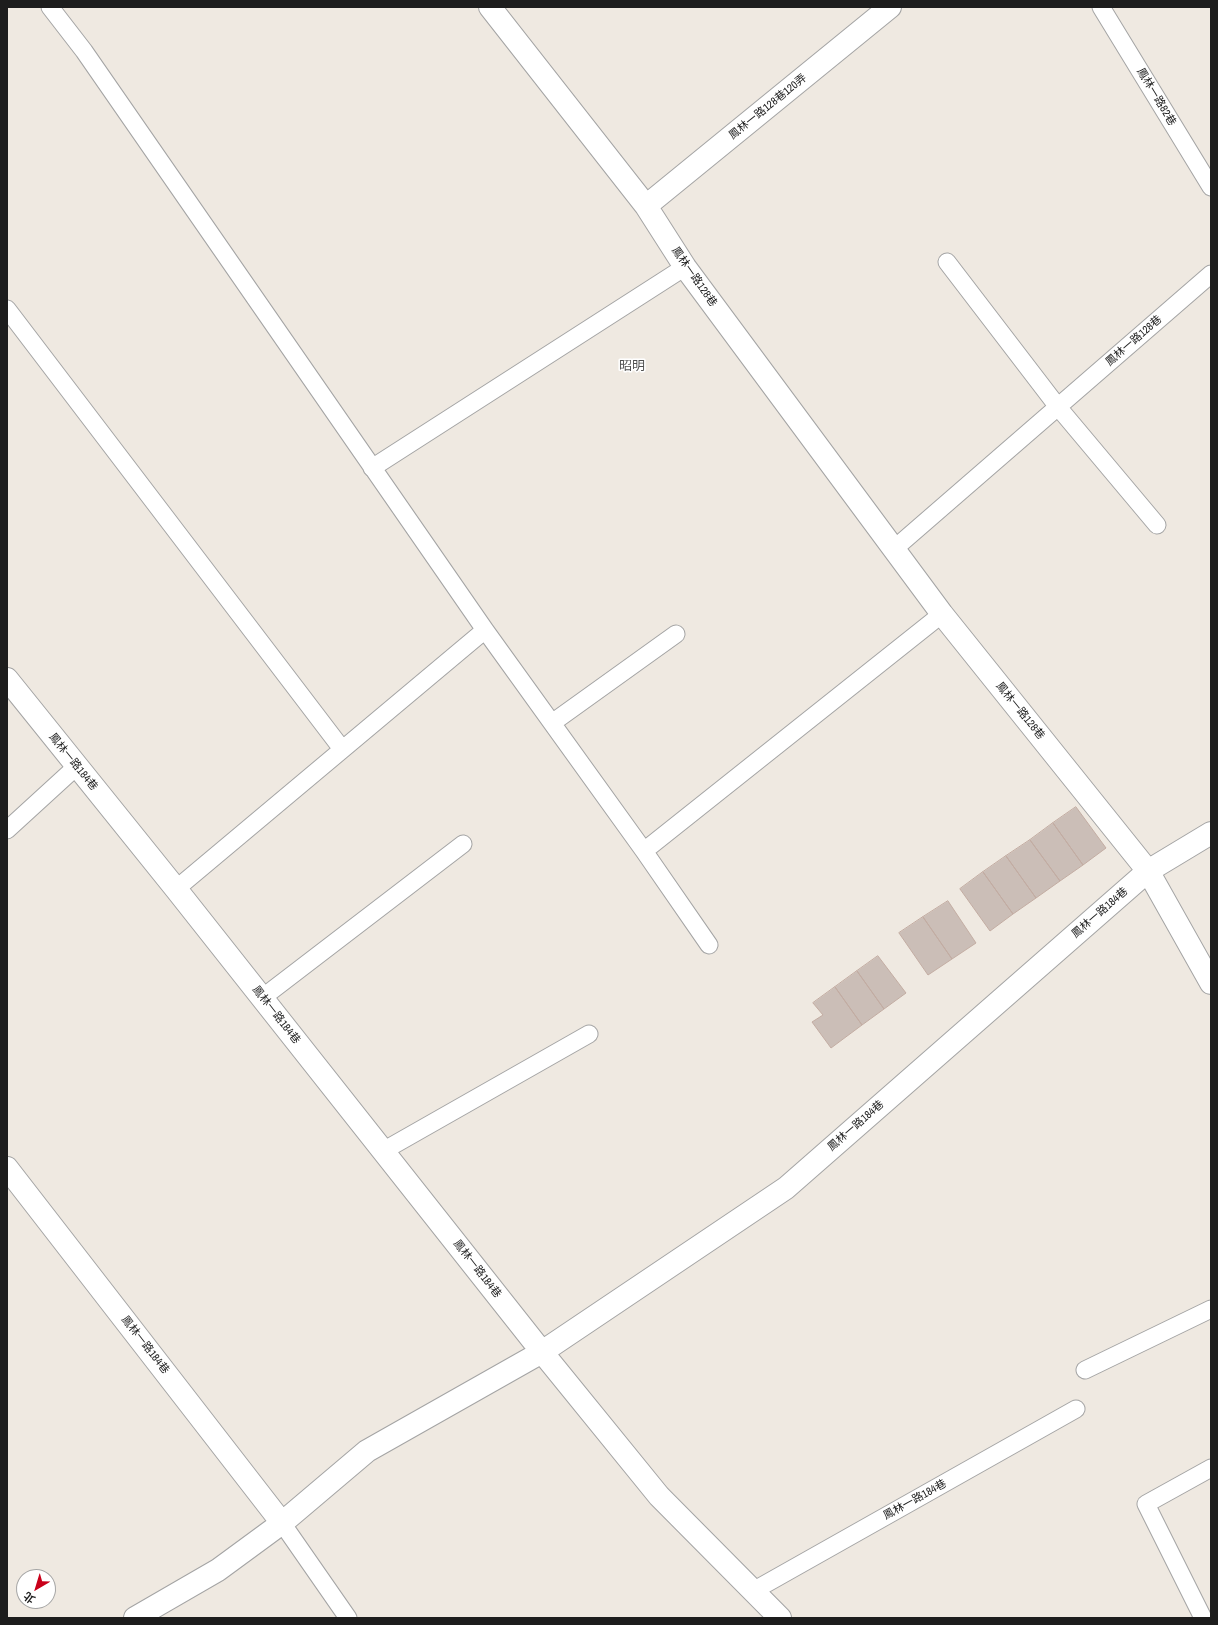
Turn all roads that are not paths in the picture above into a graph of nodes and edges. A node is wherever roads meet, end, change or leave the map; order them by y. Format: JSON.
{"nodes":[{"id":1,"x":50,"y":7,"type":"edge"},
{"id":2,"x":490,"y":7,"type":"edge"},
{"id":3,"x":1101,"y":7,"type":"edge"},
{"id":4,"x":881,"y":10,"type":"edge"},
{"id":5,"x":1211,"y":187,"type":"edge"},
{"id":6,"x":646,"y":206,"type":"junction"},
{"id":7,"x":947,"y":262,"type":"dead end"},
{"id":8,"x":686,"y":267,"type":"junction"},
{"id":9,"x":1211,"y":274,"type":"edge"},
{"id":10,"x":7,"y":309,"type":"edge"},
{"id":11,"x":1058,"y":407,"type":"junction"},
{"id":12,"x":372,"y":468,"type":"junction"},
{"id":13,"x":1157,"y":525,"type":"dead end"},
{"id":14,"x":894,"y":549,"type":"junction"},
{"id":15,"x":942,"y":614,"type":"junction"},
{"id":16,"x":485,"y":630,"type":"junction"},
{"id":17,"x":676,"y":634,"type":"dead end"},
{"id":18,"x":7,"y":679,"type":"edge"},
{"id":19,"x":552,"y":723,"type":"junction"},
{"id":20,"x":342,"y":749,"type":"junction"},
{"id":21,"x":77,"y":766,"type":"junction"},
{"id":22,"x":7,"y":830,"type":"edge"},
{"id":23,"x":1211,"y":833,"type":"edge"},
{"id":24,"x":464,"y":844,"type":"dead end"},
{"id":25,"x":644,"y":851,"type":"junction"},
{"id":26,"x":1148,"y":871,"type":"junction"},
{"id":27,"x":176,"y":889,"type":"junction"},
{"id":28,"x":709,"y":945,"type":"dead end"},
{"id":29,"x":1211,"y":983,"type":"edge"},
{"id":30,"x":262,"y":998,"type":"junction"},
{"id":31,"x":589,"y":1034,"type":"dead end"},
{"id":32,"x":383,"y":1150,"type":"junction"},
{"id":33,"x":7,"y":1168,"type":"edge"},
{"id":34,"x":1211,"y":1309,"type":"edge"},
{"id":35,"x":542,"y":1352,"type":"junction"},
{"id":36,"x":1085,"y":1370,"type":"dead end"},
{"id":37,"x":1076,"y":1409,"type":"dead end"},
{"id":38,"x":1211,"y":1468,"type":"edge"},
{"id":39,"x":282,"y":1523,"type":"junction"},
{"id":40,"x":753,"y":1591,"type":"junction"},
{"id":41,"x":134,"y":1618,"type":"edge"},
{"id":42,"x":348,"y":1618,"type":"edge"},
{"id":43,"x":780,"y":1618,"type":"edge"},
{"id":44,"x":1203,"y":1618,"type":"edge"}],
"edges":[{"from":1,"to":12,"type":"lane"},
{"from":2,"to":6,"type":"street","name":"鳳林一路128巷"},
{"from":3,"to":5,"type":"lane","name":"鳳林一路82巷"},
{"from":4,"to":6,"type":"street","name":"鳳林一路128巷120弄"},
{"from":6,"to":8,"type":"street","name":"鳳林一路128巷"},
{"from":7,"to":11,"type":"lane"},
{"from":8,"to":12,"type":"lane"},
{"from":8,"to":14,"type":"street","name":"鳳林一路128巷"},
{"from":9,"to":11,"type":"lane","name":"鳳林一路128巷"},
{"from":10,"to":20,"type":"lane"},
{"from":11,"to":13,"type":"lane"},
{"from":11,"to":14,"type":"lane","name":"鳳林一路128巷"},
{"from":12,"to":16,"type":"lane"},
{"from":14,"to":15,"type":"street","name":"鳳林一路128巷"},
{"from":15,"to":25,"type":"lane"},
{"from":15,"to":26,"type":"street","name":"鳳林一路128巷"},
{"from":16,"to":19,"type":"lane"},
{"from":16,"to":20,"type":"lane"},
{"from":17,"to":19,"type":"lane"},
{"from":18,"to":21,"type":"street","name":"鳳林一路184巷"},
{"from":19,"to":25,"type":"lane"},
{"from":20,"to":27,"type":"lane"},
{"from":21,"to":22,"type":"lane"},
{"from":21,"to":27,"type":"street","name":"鳳林一路184巷"},
{"from":23,"to":26,"type":"street"},
{"from":24,"to":30,"type":"lane"},
{"from":25,"to":28,"type":"lane"},
{"from":26,"to":29,"type":"street","name":"鳳林一路128巷"},
{"from":26,"to":35,"type":"street","name":"鳳林一路184巷"},
{"from":27,"to":30,"type":"street","name":"鳳林一路184巷"},
{"from":30,"to":32,"type":"street","name":"鳳林一路184巷"},
{"from":31,"to":32,"type":"lane"},
{"from":32,"to":35,"type":"street","name":"鳳林一路184巷"},
{"from":33,"to":39,"type":"street","name":"鳳林一路184巷"},
{"from":34,"to":36,"type":"lane"},
{"from":35,"to":39,"type":"street","name":"鳳林一路184巷"},
{"from":35,"to":40,"type":"street","name":"鳳林一路184巷"},
{"from":37,"to":40,"type":"lane","name":"鳳林一路184巷"},
{"from":38,"to":44,"type":"lane"},
{"from":39,"to":41,"type":"street","name":"鳳林一路184巷"},
{"from":39,"to":42,"type":"lane","name":"鳳林一路184巷"},
{"from":40,"to":43,"type":"street","name":"鳳林一路184巷"}]}
